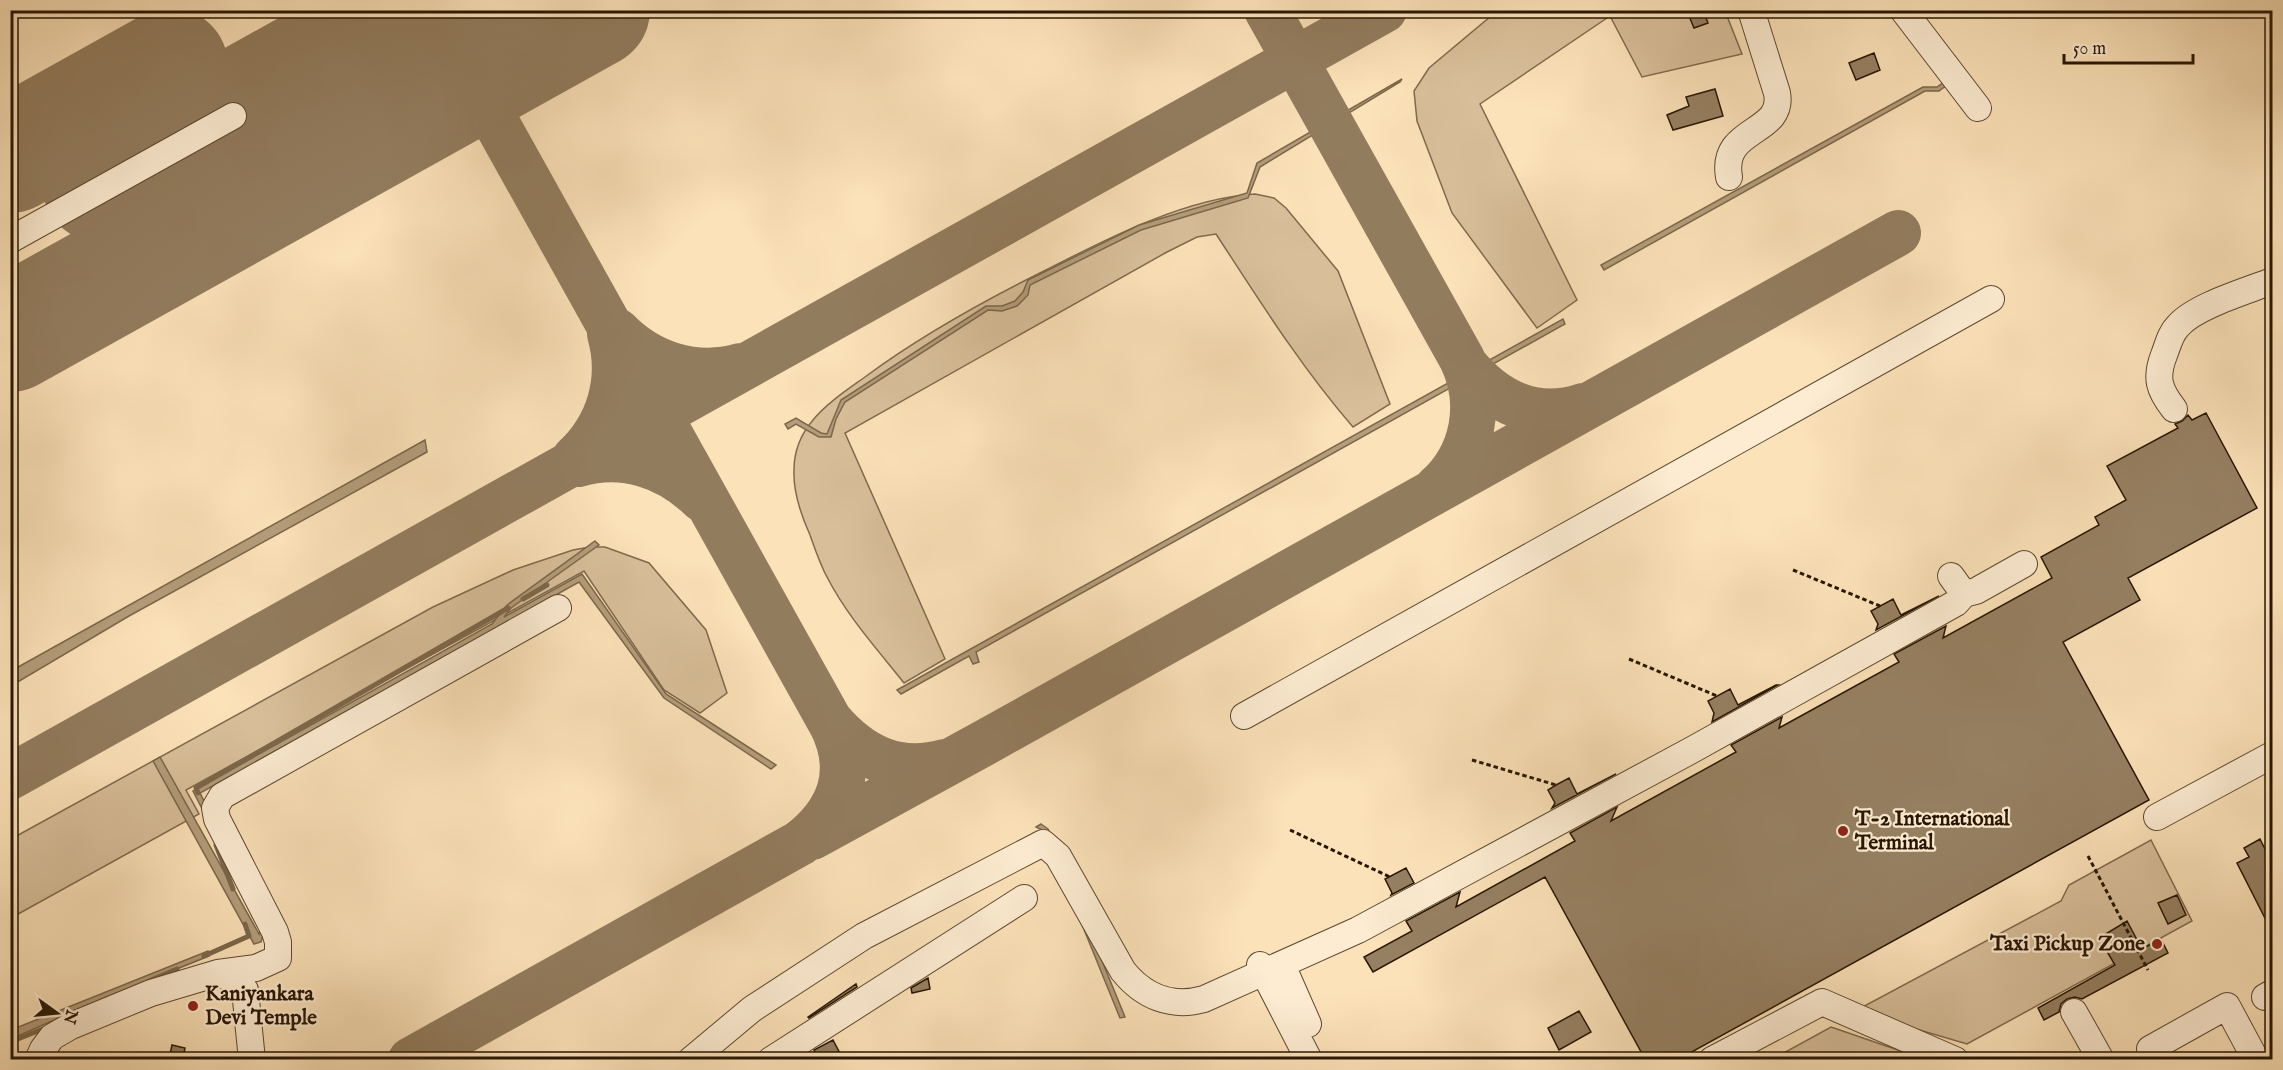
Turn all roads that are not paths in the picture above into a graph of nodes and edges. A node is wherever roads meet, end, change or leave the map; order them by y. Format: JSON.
{"nodes":[{"id":1,"x":1751,"y":10,"type":"edge"},
{"id":2,"x":1903,"y":10,"type":"edge"},
{"id":3,"x":1978,"y":108,"type":"dead end"},
{"id":4,"x":233,"y":116,"type":"dead end"},
{"id":5,"x":1729,"y":177,"type":"dead end"},
{"id":6,"x":10,"y":240,"type":"edge"},
{"id":7,"x":2253,"y":289,"type":"edge"},
{"id":8,"x":1991,"y":299,"type":"dead end"},
{"id":9,"x":2174,"y":409,"type":"dead end"},
{"id":10,"x":2024,"y":564,"type":"dead end"},
{"id":11,"x":558,"y":608,"type":"dead end"},
{"id":12,"x":1244,"y":716,"type":"dead end"},
{"id":13,"x":2272,"y":755,"type":"edge"},
{"id":14,"x":2157,"y":818,"type":"dead end"},
{"id":15,"x":1024,"y":898,"type":"dead end"},
{"id":16,"x":1268,"y":967,"type":"junction"},
{"id":17,"x":218,"y":973,"type":"junction"},
{"id":18,"x":2074,"y":1012,"type":"dead end"},
{"id":19,"x":38,"y":1059,"type":"edge"},
{"id":20,"x":252,"y":1059,"type":"edge"},
{"id":21,"x":691,"y":1059,"type":"edge"},
{"id":22,"x":771,"y":1059,"type":"edge"},
{"id":23,"x":1309,"y":1059,"type":"edge"},
{"id":24,"x":1324,"y":1059,"type":"edge"},
{"id":25,"x":1712,"y":1059,"type":"edge"},
{"id":26,"x":1955,"y":1059,"type":"edge"},
{"id":27,"x":2100,"y":1059,"type":"edge"},
{"id":28,"x":2156,"y":1059,"type":"edge"},
{"id":29,"x":2256,"y":1059,"type":"edge"}],
"edges":[{"from":1,"to":5,"type":"street"},
{"from":2,"to":3,"type":"street"},
{"from":4,"to":6,"type":"street"},
{"from":7,"to":9,"type":"street"},
{"from":8,"to":12,"type":"street"},
{"from":10,"to":16,"type":"street"},
{"from":11,"to":17,"type":"street"},
{"from":13,"to":14,"type":"street"},
{"from":15,"to":22,"type":"street"},
{"from":16,"to":21,"type":"street"},
{"from":16,"to":23,"type":"street"},
{"from":16,"to":24,"type":"street"},
{"from":17,"to":19,"type":"street"},
{"from":17,"to":20,"type":"street"},
{"from":18,"to":27,"type":"street"},
{"from":25,"to":26,"type":"street"},
{"from":28,"to":29,"type":"street"}]}
